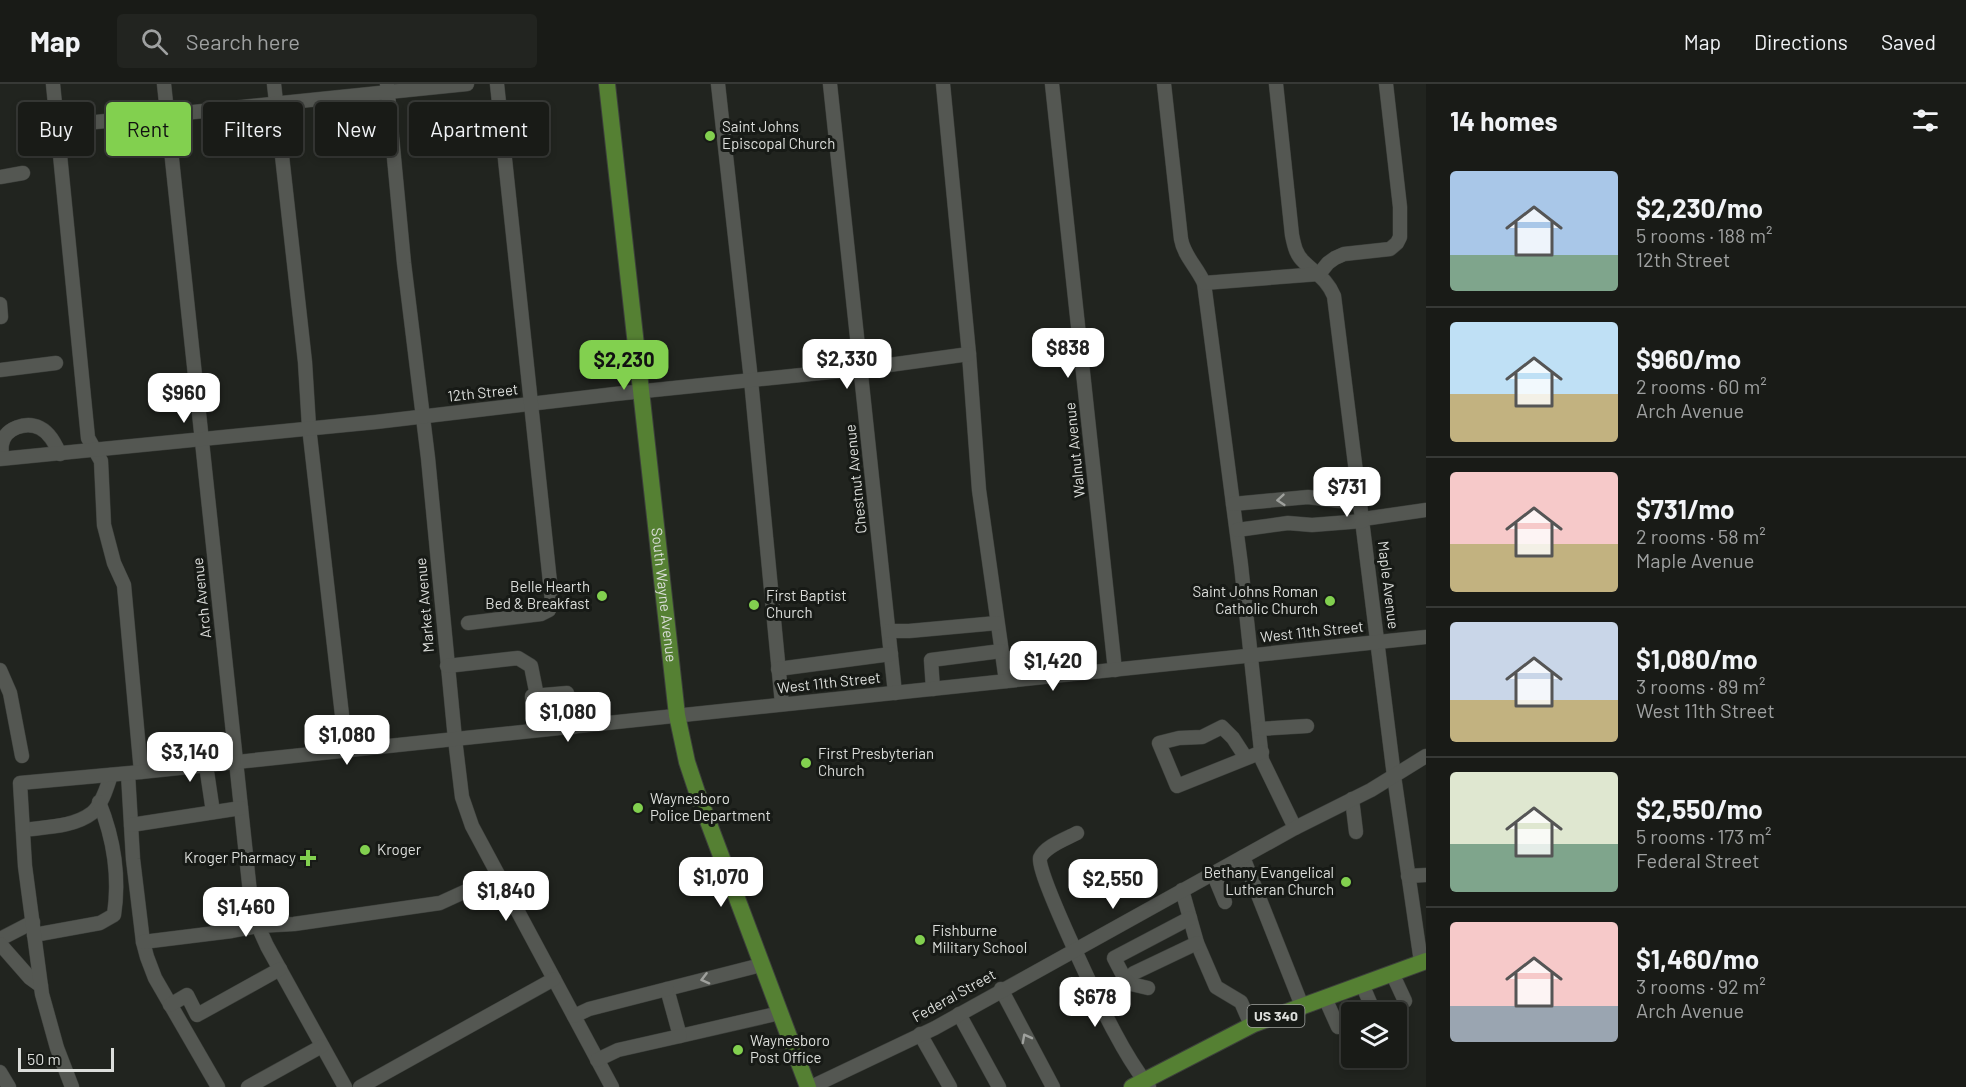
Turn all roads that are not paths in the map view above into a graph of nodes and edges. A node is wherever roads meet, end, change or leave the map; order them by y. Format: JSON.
{"nodes":[{"id":1,"x":53,"y":84,"type":"edge"},
{"id":2,"x":164,"y":84,"type":"edge"},
{"id":3,"x":274,"y":84,"type":"edge"},
{"id":4,"x":467,"y":84,"type":"edge"},
{"id":5,"x":497,"y":84,"type":"edge"},
{"id":6,"x":607,"y":84,"type":"edge"},
{"id":7,"x":718,"y":84,"type":"edge"},
{"id":8,"x":830,"y":84,"type":"edge"},
{"id":9,"x":943,"y":84,"type":"edge"},
{"id":10,"x":1052,"y":84,"type":"edge"},
{"id":11,"x":1164,"y":84,"type":"edge"},
{"id":12,"x":1276,"y":84,"type":"edge"},
{"id":13,"x":1386,"y":84,"type":"edge"},
{"id":14,"x":388,"y":88,"type":"edge"},
{"id":15,"x":55,"y":102,"type":"edge"},
{"id":16,"x":166,"y":102,"type":"edge"},
{"id":17,"x":276,"y":102,"type":"edge"},
{"id":18,"x":283,"y":102,"type":"edge"},
{"id":19,"x":60,"y":156,"type":"edge"},
{"id":20,"x":172,"y":156,"type":"edge"},
{"id":21,"x":282,"y":156,"type":"edge"},
{"id":22,"x":23,"y":173,"type":"dead end"},
{"id":23,"x":0,"y":177,"type":"edge"},
{"id":24,"x":1319,"y":274,"type":"junction"},
{"id":25,"x":1204,"y":283,"type":"junction"},
{"id":26,"x":969,"y":354,"type":"junction"},
{"id":27,"x":57,"y":363,"type":"dead end"},
{"id":28,"x":861,"y":369,"type":"junction"},
{"id":29,"x":0,"y":370,"type":"edge"},
{"id":30,"x":751,"y":380,"type":"junction"},
{"id":31,"x":641,"y":391,"type":"junction"},
{"id":32,"x":531,"y":404,"type":"junction"},
{"id":33,"x":422,"y":416,"type":"junction"},
{"id":34,"x":309,"y":427,"type":"junction"},
{"id":35,"x":202,"y":438,"type":"junction"},
{"id":36,"x":96,"y":450,"type":"junction"},
{"id":37,"x":60,"y":454,"type":"junction"},
{"id":38,"x":1,"y":458,"type":"edge"},
{"id":39,"x":1360,"y":499,"type":"junction"},
{"id":40,"x":1233,"y":504,"type":"junction"},
{"id":41,"x":1426,"y":510,"type":"edge"},
{"id":42,"x":1363,"y":520,"type":"junction"},
{"id":43,"x":1237,"y":530,"type":"junction"},
{"id":44,"x":468,"y":623,"type":"dead end"},
{"id":45,"x":998,"y":623,"type":"junction"},
{"id":46,"x":888,"y":631,"type":"junction"},
{"id":47,"x":1426,"y":637,"type":"edge"},
{"id":48,"x":1378,"y":642,"type":"junction"},
{"id":49,"x":1001,"y":651,"type":"junction"},
{"id":50,"x":891,"y":654,"type":"junction"},
{"id":51,"x":1252,"y":655,"type":"junction"},
{"id":52,"x":447,"y":666,"type":"junction"},
{"id":53,"x":778,"y":669,"type":"junction"},
{"id":54,"x":0,"y":670,"type":"edge"},
{"id":55,"x":1115,"y":670,"type":"junction"},
{"id":56,"x":1006,"y":681,"type":"junction"},
{"id":57,"x":933,"y":689,"type":"junction"},
{"id":58,"x":895,"y":693,"type":"junction"},
{"id":59,"x":537,"y":696,"type":"junction"},
{"id":60,"x":782,"y":704,"type":"junction"},
{"id":61,"x":677,"y":715,"type":"junction"},
{"id":62,"x":574,"y":726,"type":"junction"},
{"id":63,"x":1307,"y":726,"type":"dead end"},
{"id":64,"x":1259,"y":729,"type":"junction"},
{"id":65,"x":534,"y":730,"type":"junction"},
{"id":66,"x":455,"y":738,"type":"junction"},
{"id":67,"x":346,"y":750,"type":"junction"},
{"id":68,"x":1262,"y":752,"type":"junction"},
{"id":69,"x":22,"y":756,"type":"dead end"},
{"id":70,"x":1426,"y":756,"type":"edge"},
{"id":71,"x":1246,"y":758,"type":"junction"},
{"id":72,"x":236,"y":762,"type":"junction"},
{"id":73,"x":206,"y":765,"type":"junction"},
{"id":74,"x":134,"y":773,"type":"junction"},
{"id":75,"x":111,"y":775,"type":"junction"},
{"id":76,"x":1394,"y":776,"type":"junction"},
{"id":77,"x":1352,"y":799,"type":"junction"},
{"id":78,"x":99,"y":802,"type":"junction"},
{"id":79,"x":241,"y":808,"type":"junction"},
{"id":80,"x":213,"y":812,"type":"junction"},
{"id":81,"x":131,"y":825,"type":"junction"},
{"id":82,"x":1295,"y":828,"type":"junction"},
{"id":83,"x":23,"y":830,"type":"junction"},
{"id":84,"x":1356,"y":832,"type":"dead end"},
{"id":85,"x":1077,"y":833,"type":"dead end"},
{"id":86,"x":1243,"y":857,"type":"junction"},
{"id":87,"x":1213,"y":873,"type":"junction"},
{"id":88,"x":1426,"y":874,"type":"edge"},
{"id":89,"x":499,"y":876,"type":"junction"},
{"id":90,"x":1408,"y":876,"type":"junction"},
{"id":91,"x":1182,"y":890,"type":"junction"},
{"id":92,"x":1225,"y":902,"type":"dead end"},
{"id":93,"x":1190,"y":918,"type":"junction"},
{"id":94,"x":258,"y":926,"type":"junction"},
{"id":95,"x":33,"y":929,"type":"junction"},
{"id":96,"x":0,"y":939,"type":"edge"},
{"id":97,"x":143,"y":942,"type":"junction"},
{"id":98,"x":0,"y":944,"type":"edge"},
{"id":99,"x":1197,"y":944,"type":"junction"},
{"id":100,"x":1075,"y":949,"type":"junction"},
{"id":101,"x":1423,"y":962,"type":"edge"},
{"id":102,"x":761,"y":965,"type":"junction"},
{"id":103,"x":280,"y":969,"type":"junction"},
{"id":104,"x":1392,"y":973,"type":"junction"},
{"id":105,"x":554,"y":979,"type":"junction"},
{"id":106,"x":1125,"y":981,"type":"junction"},
{"id":107,"x":1362,"y":984,"type":"junction"},
{"id":108,"x":41,"y":986,"type":"junction"},
{"id":109,"x":1148,"y":988,"type":"dead end"},
{"id":110,"x":667,"y":989,"type":"junction"},
{"id":111,"x":1001,"y":989,"type":"junction"},
{"id":112,"x":1097,"y":997,"type":"junction"},
{"id":113,"x":1325,"y":998,"type":"junction"},
{"id":114,"x":1370,"y":1002,"type":"edge"},
{"id":115,"x":1405,"y":1002,"type":"dead end"},
{"id":116,"x":170,"y":1005,"type":"junction"},
{"id":117,"x":1302,"y":1006,"type":"junction"},
{"id":118,"x":780,"y":1013,"type":"junction"},
{"id":119,"x":958,"y":1014,"type":"junction"},
{"id":120,"x":574,"y":1016,"type":"junction"},
{"id":121,"x":1251,"y":1026,"type":"junction"},
{"id":122,"x":1338,"y":1026,"type":"dead end"},
{"id":123,"x":920,"y":1034,"type":"junction"},
{"id":124,"x":680,"y":1036,"type":"junction"},
{"id":125,"x":322,"y":1046,"type":"junction"},
{"id":126,"x":597,"y":1060,"type":"junction"},
{"id":127,"x":0,"y":1072,"type":"edge"},
{"id":128,"x":1142,"y":1085,"type":"edge"},
{"id":129,"x":9,"y":1087,"type":"edge"},
{"id":130,"x":72,"y":1087,"type":"edge"},
{"id":131,"x":218,"y":1087,"type":"edge"},
{"id":132,"x":248,"y":1087,"type":"edge"},
{"id":133,"x":345,"y":1087,"type":"edge"},
{"id":134,"x":360,"y":1087,"type":"edge"},
{"id":135,"x":612,"y":1087,"type":"edge"},
{"id":136,"x":810,"y":1087,"type":"edge"},
{"id":137,"x":950,"y":1087,"type":"edge"},
{"id":138,"x":999,"y":1087,"type":"edge"},
{"id":139,"x":1053,"y":1087,"type":"edge"}],
"edges":[{"from":1,"to":15,"type":"street"},
{"from":2,"to":16,"type":"street","name":"Arch Avenue"},
{"from":3,"to":17,"type":"street"},
{"from":4,"to":14,"type":"street"},
{"from":5,"to":32,"type":"street"},
{"from":6,"to":31,"type":"main road","name":"South Wayne Avenue"},
{"from":7,"to":30,"type":"street"},
{"from":8,"to":28,"type":"street","name":"Chestnut Avenue"},
{"from":9,"to":26,"type":"street"},
{"from":10,"to":55,"type":"street","name":"Walnut Avenue"},
{"from":11,"to":25,"type":"street"},
{"from":12,"to":24,"type":"street","name":"Maple Avenue"},
{"from":13,"to":24,"type":"street"},
{"from":14,"to":18,"type":"street"},
{"from":14,"to":33,"type":"street","name":"Market Avenue"},
{"from":19,"to":36,"type":"street"},
{"from":20,"to":35,"type":"street","name":"Arch Avenue"},
{"from":21,"to":34,"type":"street"},
{"from":22,"to":23,"type":"street"},
{"from":24,"to":25,"type":"street"},
{"from":24,"to":39,"type":"street","name":"Maple Avenue"},
{"from":25,"to":40,"type":"street"},
{"from":26,"to":28,"type":"street","name":"12th Street"},
{"from":26,"to":45,"type":"street"},
{"from":27,"to":29,"type":"street"},
{"from":28,"to":30,"type":"street","name":"12th Street"},
{"from":28,"to":46,"type":"street","name":"Chestnut Avenue"},
{"from":30,"to":31,"type":"street","name":"12th Street"},
{"from":30,"to":53,"type":"street"},
{"from":31,"to":32,"type":"street","name":"12th Street"},
{"from":31,"to":61,"type":"main road","name":"South Wayne Avenue"},
{"from":32,"to":33,"type":"street","name":"12th Street"},
{"from":32,"to":44,"type":"street"},
{"from":33,"to":34,"type":"street","name":"12th Street"},
{"from":33,"to":52,"type":"street","name":"Market Avenue"},
{"from":34,"to":35,"type":"street","name":"12th Street"},
{"from":34,"to":67,"type":"street"},
{"from":35,"to":36,"type":"street","name":"12th Street"},
{"from":35,"to":72,"type":"street","name":"Arch Avenue"},
{"from":36,"to":37,"type":"street","name":"12th Street"},
{"from":36,"to":74,"type":"street"},
{"from":37,"to":38,"type":"street","name":"12th Street"},
{"from":37,"to":38,"type":"street"},
{"from":39,"to":40,"type":"street","one_way":true},
{"from":39,"to":42,"type":"street","name":"Maple Avenue"},
{"from":40,"to":43,"type":"street"},
{"from":41,"to":42,"type":"street"},
{"from":42,"to":43,"type":"street"},
{"from":42,"to":48,"type":"street","name":"Maple Avenue"},
{"from":43,"to":51,"type":"street"},
{"from":45,"to":46,"type":"street"},
{"from":45,"to":49,"type":"street"},
{"from":46,"to":50,"type":"street","name":"Chestnut Avenue"},
{"from":47,"to":48,"type":"street","name":"West 11th Street"},
{"from":48,"to":51,"type":"street","name":"West 11th Street"},
{"from":48,"to":76,"type":"street","name":"Maple Avenue"},
{"from":49,"to":56,"type":"street"},
{"from":49,"to":57,"type":"street"},
{"from":50,"to":53,"type":"street"},
{"from":50,"to":58,"type":"street","name":"Chestnut Avenue"},
{"from":51,"to":55,"type":"street","name":"West 11th Street"},
{"from":51,"to":64,"type":"street"},
{"from":52,"to":59,"type":"street"},
{"from":52,"to":66,"type":"street","name":"Market Avenue"},
{"from":53,"to":60,"type":"street"},
{"from":54,"to":69,"type":"street"},
{"from":55,"to":56,"type":"street","name":"West 11th Street"},
{"from":56,"to":57,"type":"street","name":"West 11th Street"},
{"from":57,"to":58,"type":"street","name":"West 11th Street"},
{"from":58,"to":60,"type":"street","name":"West 11th Street"},
{"from":59,"to":62,"type":"street"},
{"from":59,"to":65,"type":"street"},
{"from":60,"to":61,"type":"street","name":"West 11th Street"},
{"from":61,"to":62,"type":"street","name":"West 11th Street"},
{"from":61,"to":102,"type":"main road","name":"South Wayne Avenue"},
{"from":62,"to":65,"type":"street","name":"West 11th Street"},
{"from":63,"to":64,"type":"street"},
{"from":64,"to":68,"type":"street"},
{"from":65,"to":66,"type":"street","name":"West 11th Street"},
{"from":66,"to":67,"type":"street","name":"West 11th Street"},
{"from":66,"to":89,"type":"street","name":"Market Avenue"},
{"from":67,"to":72,"type":"street","name":"West 11th Street"},
{"from":68,"to":71,"type":"street"},
{"from":68,"to":82,"type":"street"},
{"from":70,"to":76,"type":"street","name":"Federal Street"},
{"from":71,"to":71,"type":"street"},
{"from":72,"to":73,"type":"street","name":"West 11th Street"},
{"from":72,"to":79,"type":"street","name":"Arch Avenue"},
{"from":73,"to":74,"type":"street","name":"West 11th Street"},
{"from":73,"to":80,"type":"street"},
{"from":74,"to":75,"type":"street","name":"West 11th Street"},
{"from":74,"to":81,"type":"street"},
{"from":75,"to":78,"type":"street"},
{"from":75,"to":83,"type":"street","name":"West 11th Street"},
{"from":76,"to":77,"type":"street","name":"Federal Street"},
{"from":76,"to":90,"type":"street","name":"Maple Avenue"},
{"from":77,"to":82,"type":"street","name":"Federal Street"},
{"from":77,"to":84,"type":"street"},
{"from":78,"to":83,"type":"street"},
{"from":78,"to":95,"type":"street"},
{"from":79,"to":80,"type":"street"},
{"from":79,"to":94,"type":"street","name":"Arch Avenue"},
{"from":80,"to":81,"type":"street"},
{"from":81,"to":97,"type":"street"},
{"from":82,"to":86,"type":"street","name":"Federal Street"},
{"from":83,"to":95,"type":"street"},
{"from":85,"to":100,"type":"street"},
{"from":86,"to":87,"type":"street","name":"Federal Street"},
{"from":86,"to":117,"type":"street"},
{"from":87,"to":91,"type":"street","name":"Federal Street"},
{"from":87,"to":92,"type":"street"},
{"from":88,"to":90,"type":"street"},
{"from":89,"to":94,"type":"street"},
{"from":89,"to":105,"type":"street","name":"Market Avenue"},
{"from":90,"to":101,"type":"street","name":"Maple Avenue"},
{"from":91,"to":93,"type":"street"},
{"from":91,"to":100,"type":"street","name":"Federal Street"},
{"from":93,"to":99,"type":"street"},
{"from":93,"to":106,"type":"street"},
{"from":94,"to":97,"type":"street"},
{"from":94,"to":103,"type":"street","name":"Arch Avenue"},
{"from":95,"to":96,"type":"street"},
{"from":95,"to":108,"type":"street"},
{"from":97,"to":116,"type":"street"},
{"from":98,"to":108,"type":"street"},
{"from":99,"to":106,"type":"street"},
{"from":99,"to":121,"type":"street"},
{"from":100,"to":111,"type":"street","name":"Federal Street"},
{"from":100,"to":112,"type":"street"},
{"from":101,"to":104,"type":"main road","number":"US 340"},
{"from":102,"to":110,"type":"street","one_way":true},
{"from":102,"to":118,"type":"main road","name":"South Wayne Avenue"},
{"from":103,"to":116,"type":"street"},
{"from":103,"to":125,"type":"street","name":"Arch Avenue"},
{"from":104,"to":107,"type":"main road","number":"US 340"},
{"from":104,"to":115,"type":"street"},
{"from":105,"to":120,"type":"street","name":"Market Avenue"},
{"from":105,"to":134,"type":"street"},
{"from":106,"to":109,"type":"street"},
{"from":106,"to":112,"type":"street"},
{"from":107,"to":113,"type":"main road","number":"US 340"},
{"from":107,"to":114,"type":"street"},
{"from":108,"to":130,"type":"street"},
{"from":110,"to":120,"type":"street"},
{"from":110,"to":124,"type":"street"},
{"from":111,"to":119,"type":"street","name":"Federal Street"},
{"from":139,"to":111,"type":"street","one_way":true},
{"from":112,"to":128,"type":"street"},
{"from":113,"to":117,"type":"main road","number":"US 340"},
{"from":113,"to":122,"type":"street"},
{"from":116,"to":131,"type":"street"},
{"from":117,"to":121,"type":"main road","number":"US 340"},
{"from":118,"to":124,"type":"street"},
{"from":118,"to":136,"type":"main road","name":"South Wayne Avenue"},
{"from":119,"to":123,"type":"street","name":"Federal Street"},
{"from":119,"to":138,"type":"street"},
{"from":120,"to":126,"type":"street","name":"Market Avenue"},
{"from":121,"to":128,"type":"main road","number":"US 340"},
{"from":123,"to":136,"type":"street","name":"Federal Street"},
{"from":123,"to":137,"type":"street"},
{"from":124,"to":126,"type":"street"},
{"from":125,"to":132,"type":"street"},
{"from":125,"to":133,"type":"street","name":"Arch Avenue"},
{"from":126,"to":135,"type":"street","name":"Market Avenue"},
{"from":127,"to":129,"type":"street"}]}
